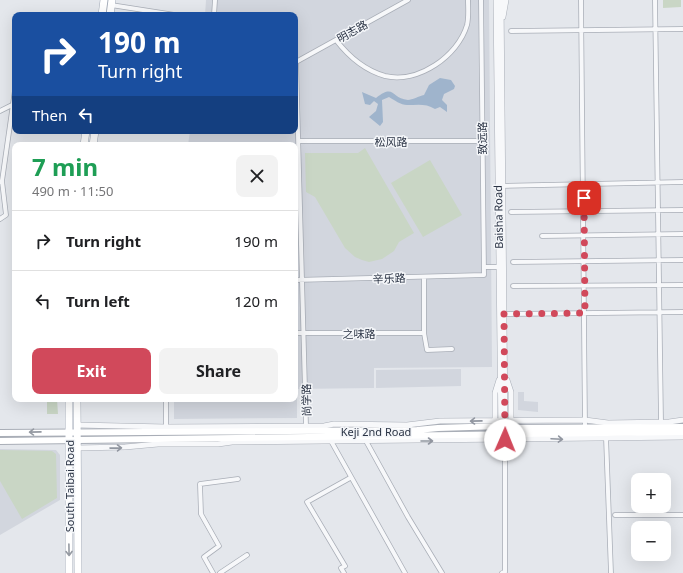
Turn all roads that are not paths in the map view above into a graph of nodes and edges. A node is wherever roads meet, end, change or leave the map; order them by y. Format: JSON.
{"nodes":[{"id":1,"x":104,"y":0,"type":"edge"},
{"id":2,"x":215,"y":0,"type":"edge"},
{"id":3,"x":408,"y":0,"type":"edge"},
{"id":4,"x":468,"y":0,"type":"edge"},
{"id":5,"x":481,"y":0,"type":"edge"},
{"id":6,"x":496,"y":0,"type":"edge"},
{"id":7,"x":501,"y":0,"type":"edge"},
{"id":8,"x":506,"y":0,"type":"edge"},
{"id":9,"x":581,"y":0,"type":"edge"},
{"id":10,"x":656,"y":0,"type":"edge"},
{"id":11,"x":111,"y":3,"type":"edge"},
{"id":12,"x":102,"y":12,"type":"edge"},
{"id":13,"x":159,"y":12,"type":"edge"},
{"id":14,"x":214,"y":12,"type":"edge"},
{"id":15,"x":501,"y":22,"type":"junction"},
{"id":16,"x":683,"y":29,"type":"edge"},
{"id":17,"x":581,"y":30,"type":"junction"},
{"id":18,"x":656,"y":30,"type":"junction"},
{"id":19,"x":511,"y":31,"type":"dead end"},
{"id":20,"x":336,"y":40,"type":"junction"},
{"id":21,"x":298,"y":61,"type":"edge"},
{"id":22,"x":12,"y":105,"type":"joint"},
{"id":23,"x":0,"y":111,"type":"edge"},
{"id":24,"x":298,"y":129,"type":"edge"},
{"id":25,"x":299,"y":141,"type":"junction"},
{"id":26,"x":482,"y":141,"type":"junction"},
{"id":27,"x":1,"y":181,"type":"edge"},
{"id":28,"x":683,"y":182,"type":"edge"},
{"id":29,"x":659,"y":183,"type":"junction"},
{"id":30,"x":583,"y":184,"type":"junction"},
{"id":31,"x":500,"y":186,"type":"junction"},
{"id":32,"x":659,"y":210,"type":"junction"},
{"id":33,"x":683,"y":210,"type":"edge"},
{"id":34,"x":584,"y":211,"type":"junction"},
{"id":35,"x":511,"y":212,"type":"dead end"},
{"id":36,"x":0,"y":219,"type":"edge"},
{"id":37,"x":683,"y":234,"type":"edge"},
{"id":38,"x":660,"y":235,"type":"junction"},
{"id":39,"x":542,"y":236,"type":"dead end"},
{"id":40,"x":584,"y":236,"type":"junction"},
{"id":41,"x":660,"y":260,"type":"junction"},
{"id":42,"x":683,"y":260,"type":"edge"},
{"id":43,"x":513,"y":262,"type":"dead end"},
{"id":44,"x":584,"y":262,"type":"junction"},
{"id":45,"x":484,"y":267,"type":"junction"},
{"id":46,"x":499,"y":267,"type":"junction"},
{"id":47,"x":484,"y":275,"type":"joint"},
{"id":48,"x":424,"y":277,"type":"junction"},
{"id":49,"x":298,"y":280,"type":"edge"},
{"id":50,"x":303,"y":280,"type":"junction"},
{"id":51,"x":683,"y":285,"type":"edge"},
{"id":52,"x":513,"y":286,"type":"dead end"},
{"id":53,"x":585,"y":286,"type":"junction"},
{"id":54,"x":660,"y":286,"type":"junction"},
{"id":55,"x":661,"y":312,"type":"junction"},
{"id":56,"x":683,"y":312,"type":"edge"},
{"id":57,"x":585,"y":313,"type":"junction"},
{"id":58,"x":504,"y":314,"type":"junction"},
{"id":59,"x":298,"y":333,"type":"edge"},
{"id":60,"x":303,"y":333,"type":"junction"},
{"id":61,"x":424,"y":333,"type":"junction"},
{"id":62,"x":452,"y":349,"type":"dead end"},
{"id":63,"x":503,"y":373,"type":"junction"},
{"id":64,"x":69,"y":402,"type":"edge"},
{"id":65,"x":77,"y":402,"type":"edge"},
{"id":66,"x":166,"y":402,"type":"edge"},
{"id":67,"x":512,"y":420,"type":"junction"},
{"id":68,"x":586,"y":420,"type":"junction"},
{"id":69,"x":683,"y":420,"type":"edge"},
{"id":70,"x":661,"y":422,"type":"junction"},
{"id":71,"x":77,"y":425,"type":"junction"},
{"id":72,"x":306,"y":426,"type":"junction"},
{"id":73,"x":683,"y":427,"type":"edge"},
{"id":74,"x":503,"y":428,"type":"junction"},
{"id":75,"x":586,"y":428,"type":"junction"},
{"id":76,"x":166,"y":430,"type":"junction"},
{"id":77,"x":0,"y":432,"type":"edge"},
{"id":78,"x":69,"y":432,"type":"junction"},
{"id":79,"x":683,"y":432,"type":"edge"},
{"id":80,"x":77,"y":433,"type":"junction"},
{"id":81,"x":606,"y":437,"type":"junction"},
{"id":82,"x":683,"y":437,"type":"edge"},
{"id":83,"x":0,"y":441,"type":"edge"},
{"id":84,"x":68,"y":441,"type":"junction"},
{"id":85,"x":331,"y":441,"type":"junction"},
{"id":86,"x":366,"y":441,"type":"junction"},
{"id":87,"x":77,"y":445,"type":"junction"},
{"id":88,"x":350,"y":478,"type":"junction"},
{"id":89,"x":238,"y":480,"type":"dead end"},
{"id":90,"x":615,"y":515,"type":"dead end"},
{"id":91,"x":683,"y":515,"type":"edge"},
{"id":92,"x":247,"y":555,"type":"dead end"},
{"id":93,"x":69,"y":573,"type":"edge"},
{"id":94,"x":78,"y":573,"type":"edge"},
{"id":95,"x":213,"y":573,"type":"edge"},
{"id":96,"x":220,"y":573,"type":"edge"},
{"id":97,"x":344,"y":573,"type":"edge"},
{"id":98,"x":405,"y":573,"type":"edge"},
{"id":99,"x":442,"y":573,"type":"edge"},
{"id":100,"x":502,"y":573,"type":"edge"},
{"id":101,"x":610,"y":573,"type":"edge"}],
"edges":[{"from":1,"to":12,"type":"main road"},
{"from":2,"to":14,"type":"street"},
{"from":3,"to":20,"type":"street","name":"明志路"},
{"from":4,"to":20,"type":"street"},
{"from":5,"to":26,"type":"street","name":"致远路"},
{"from":6,"to":31,"type":"street","name":"Baisha Road"},
{"from":7,"to":15,"type":"street","name":"Baisha Road"},
{"from":8,"to":15,"type":"street"},
{"from":9,"to":17,"type":"street"},
{"from":10,"to":18,"type":"street"},
{"from":11,"to":13,"type":"street"},
{"from":15,"to":31,"type":"street","name":"Baisha Road"},
{"from":16,"to":18,"type":"street"},
{"from":17,"to":18,"type":"street"},
{"from":17,"to":19,"type":"street"},
{"from":17,"to":30,"type":"street"},
{"from":18,"to":29,"type":"street"},
{"from":20,"to":21,"type":"street","name":"明志路"},
{"from":22,"to":23,"type":"street"},
{"from":22,"to":27,"type":"street"},
{"from":24,"to":25,"type":"street","name":"尚学路"},
{"from":25,"to":26,"type":"street","name":"松风路"},
{"from":25,"to":50,"type":"street","name":"尚学路"},
{"from":26,"to":45,"type":"street","name":"致远路"},
{"from":27,"to":36,"type":"street"},
{"from":28,"to":29,"type":"street"},
{"from":29,"to":30,"type":"street"},
{"from":29,"to":32,"type":"street"},
{"from":30,"to":31,"type":"street"},
{"from":30,"to":34,"type":"street"},
{"from":31,"to":46,"type":"street","name":"Baisha Road"},
{"from":31,"to":58,"type":"street","name":"Baisha Road"},
{"from":32,"to":33,"type":"street"},
{"from":32,"to":34,"type":"street"},
{"from":32,"to":38,"type":"street"},
{"from":34,"to":35,"type":"street"},
{"from":34,"to":40,"type":"street"},
{"from":37,"to":38,"type":"street"},
{"from":38,"to":40,"type":"street"},
{"from":38,"to":41,"type":"street"},
{"from":39,"to":40,"type":"street"},
{"from":40,"to":44,"type":"street"},
{"from":41,"to":42,"type":"street"},
{"from":41,"to":44,"type":"street"},
{"from":41,"to":54,"type":"street"},
{"from":43,"to":44,"type":"street"},
{"from":44,"to":53,"type":"street"},
{"from":45,"to":46,"type":"street"},
{"from":45,"to":47,"type":"street","name":"致远路"},
{"from":46,"to":63,"type":"street","name":"Baisha Road"},
{"from":47,"to":48,"type":"street","name":"辛乐路"},
{"from":48,"to":50,"type":"street","name":"辛乐路"},
{"from":48,"to":61,"type":"street"},
{"from":49,"to":50,"type":"street","name":"辛乐路"},
{"from":50,"to":60,"type":"street","name":"尚学路"},
{"from":51,"to":54,"type":"street"},
{"from":52,"to":53,"type":"street"},
{"from":53,"to":54,"type":"street"},
{"from":53,"to":57,"type":"street"},
{"from":54,"to":55,"type":"street"},
{"from":55,"to":56,"type":"street"},
{"from":55,"to":57,"type":"street"},
{"from":55,"to":70,"type":"street"},
{"from":57,"to":58,"type":"street"},
{"from":57,"to":68,"type":"street"},
{"from":58,"to":63,"type":"street","name":"Baisha Road"},
{"from":59,"to":60,"type":"street","name":"之味路"},
{"from":60,"to":61,"type":"street","name":"之味路"},
{"from":60,"to":72,"type":"street","name":"尚学路"},
{"from":61,"to":62,"type":"street"},
{"from":63,"to":67,"type":"street"},
{"from":63,"to":74,"type":"street","name":"Baisha Road"},
{"from":63,"to":74,"type":"street"},
{"from":64,"to":78,"type":"main road","name":"South Taibai Road"},
{"from":65,"to":71,"type":"main road","name":"South Taibai Road"},
{"from":66,"to":76,"type":"street"},
{"from":67,"to":68,"type":"street"},
{"from":67,"to":74,"type":"street"},
{"from":68,"to":70,"type":"street"},
{"from":68,"to":75,"type":"street"},
{"from":69,"to":70,"type":"street"},
{"from":71,"to":76,"type":"street"},
{"from":71,"to":80,"type":"main road","name":"South Taibai Road"},
{"from":74,"to":72,"type":"street","one_way":true},
{"from":72,"to":76,"type":"street"},
{"from":73,"to":75,"type":"main road","name":"Keji 2nd Road"},
{"from":74,"to":75,"type":"main road","name":"Keji 2nd Road"},
{"from":74,"to":76,"type":"main road","name":"Keji 2nd Road"},
{"from":74,"to":79,"type":"main road","name":"Keji 2nd Road"},
{"from":74,"to":81,"type":"street","one_way":true},
{"from":86,"to":74,"type":"street","one_way":true},
{"from":74,"to":87,"type":"main road","name":"Keji 2nd Road"},
{"from":74,"to":100,"type":"street"},
{"from":76,"to":80,"type":"main road","name":"Keji 2nd Road"},
{"from":78,"to":77,"type":"main road","name":"Keji 2nd Road","one_way":true},
{"from":78,"to":80,"type":"main road","name":"Keji 2nd Road"},
{"from":78,"to":84,"type":"main road","name":"South Taibai Road"},
{"from":80,"to":87,"type":"main road","name":"South Taibai Road"},
{"from":81,"to":82,"type":"street"},
{"from":81,"to":101,"type":"street"},
{"from":83,"to":84,"type":"main road","name":"Keji 2nd Road"},
{"from":84,"to":87,"type":"main road","name":"Keji 2nd Road"},
{"from":84,"to":93,"type":"main road","name":"South Taibai Road","one_way":true},
{"from":85,"to":86,"type":"street"},
{"from":87,"to":85,"type":"street","one_way":true},
{"from":85,"to":88,"type":"street"},
{"from":86,"to":99,"type":"street"},
{"from":87,"to":94,"type":"main road","name":"South Taibai Road"},
{"from":88,"to":97,"type":"street"},
{"from":88,"to":98,"type":"street"},
{"from":89,"to":95,"type":"street"},
{"from":90,"to":91,"type":"street"},
{"from":92,"to":96,"type":"street"}]}
